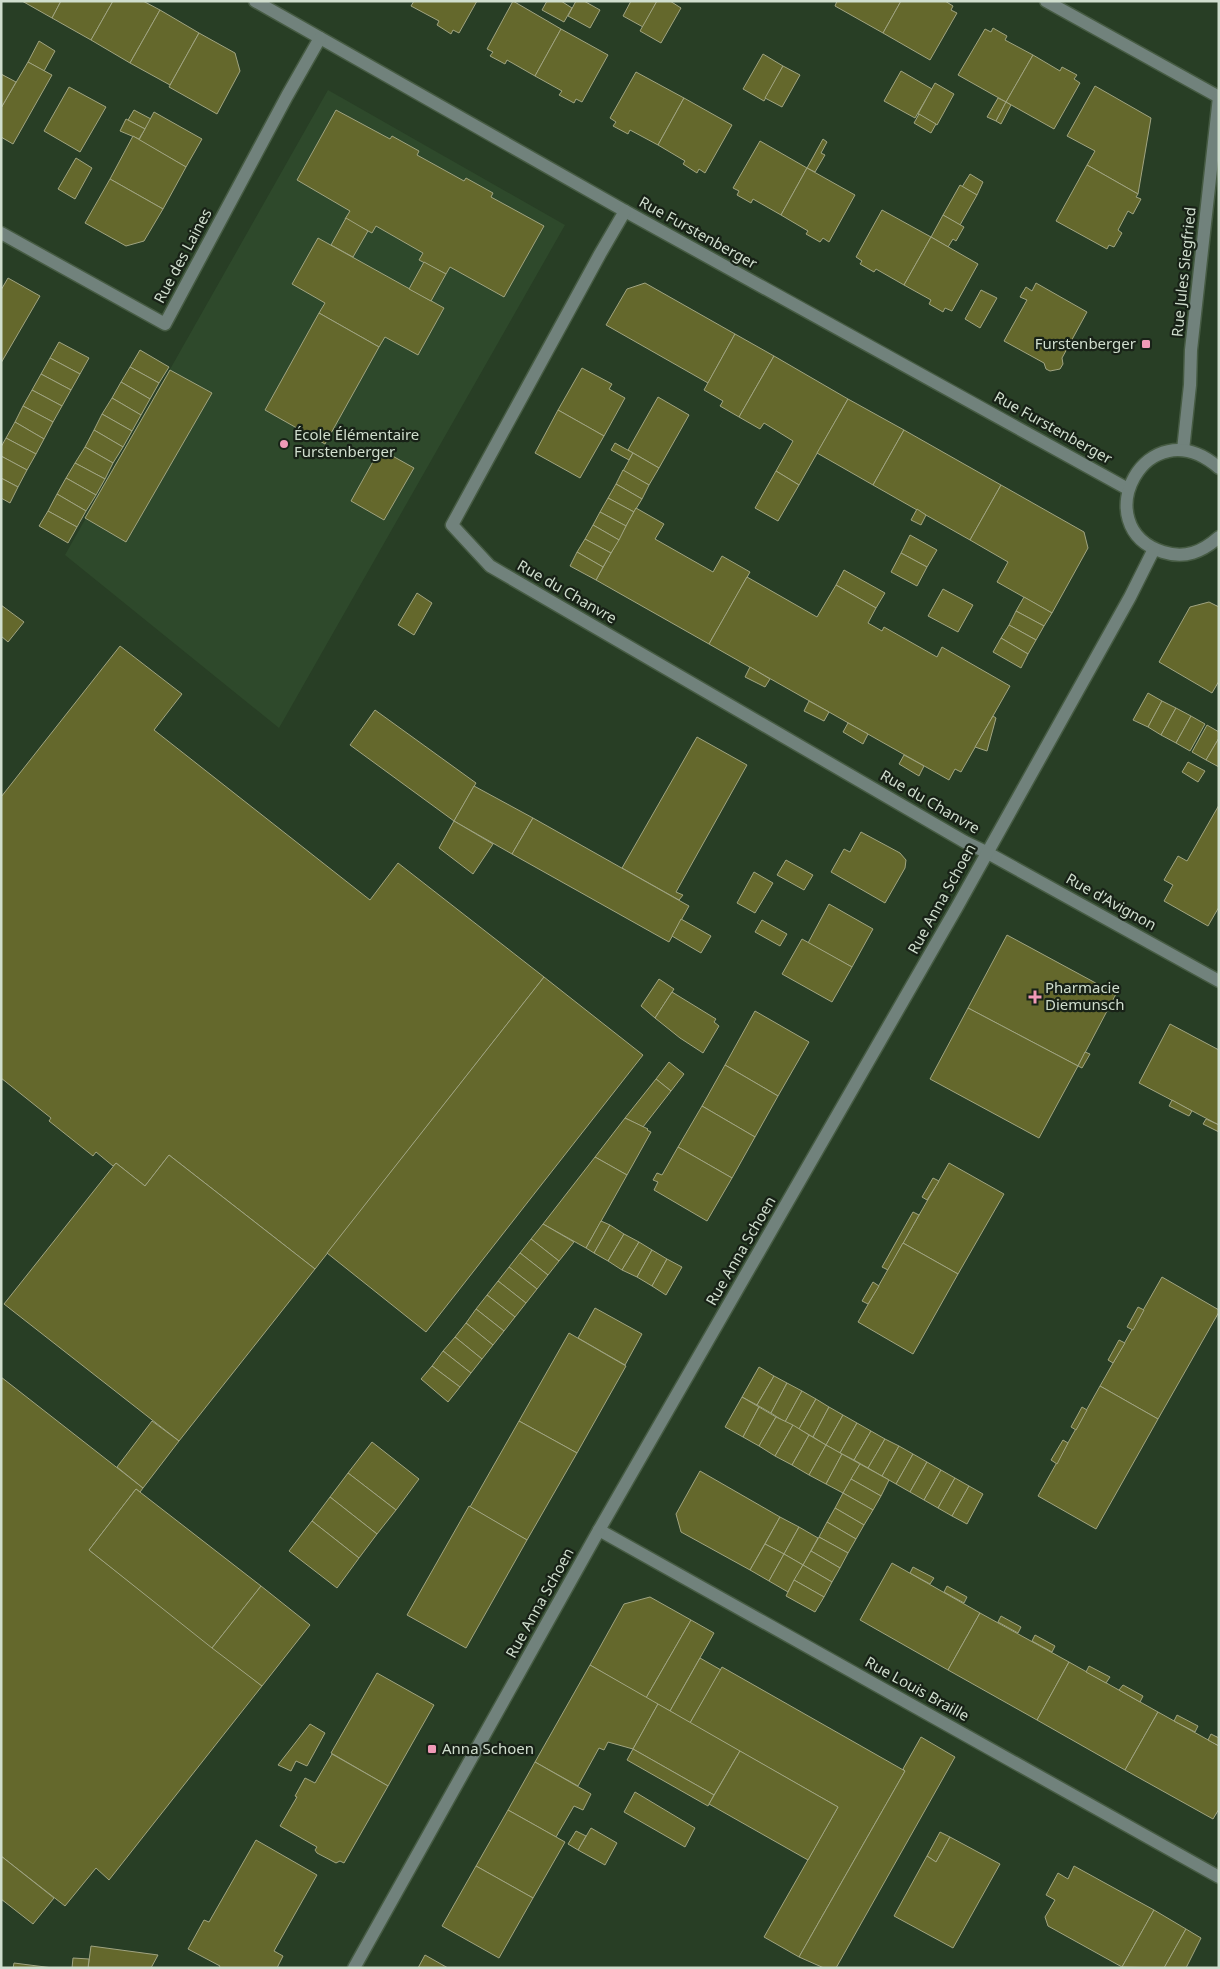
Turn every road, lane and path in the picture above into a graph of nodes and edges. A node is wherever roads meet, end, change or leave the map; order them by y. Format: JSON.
{"nodes":[{"id":1,"x":255,"y":1,"type":"edge"},
{"id":2,"x":1046,"y":1,"type":"edge"},
{"id":3,"x":320,"y":38,"type":"junction"},
{"id":4,"x":1219,"y":97,"type":"edge"},
{"id":5,"x":625,"y":211,"type":"junction"},
{"id":6,"x":1,"y":233,"type":"edge"},
{"id":7,"x":1183,"y":450,"type":"junction"},
{"id":8,"x":1219,"y":468,"type":"edge"},
{"id":9,"x":1128,"y":489,"type":"junction"},
{"id":10,"x":1219,"y":537,"type":"edge"},
{"id":11,"x":1154,"y":549,"type":"junction"},
{"id":12,"x":986,"y":852,"type":"junction"},
{"id":13,"x":1219,"y":981,"type":"edge"},
{"id":14,"x":599,"y":1530,"type":"junction"},
{"id":15,"x":1219,"y":1877,"type":"edge"},
{"id":16,"x":354,"y":1968,"type":"edge"}],
"edges":[{"from":1,"to":3,"type":"street","name":"Rue Furstenberger"},
{"from":2,"to":4,"type":"street"},
{"from":3,"to":5,"type":"street","name":"Rue Furstenberger"},
{"from":3,"to":6,"type":"street","name":"Rue des Laines"},
{"from":4,"to":7,"type":"street","name":"Rue Jules Siegfried"},
{"from":5,"to":9,"type":"street","name":"Rue Furstenberger"},
{"from":5,"to":12,"type":"street","name":"Rue du Chanvre"},
{"from":7,"to":8,"type":"street"},
{"from":7,"to":9,"type":"street"},
{"from":9,"to":11,"type":"street"},
{"from":10,"to":11,"type":"street"},
{"from":11,"to":12,"type":"street","name":"Rue Anna Schoen"},
{"from":12,"to":13,"type":"street","name":"Rue d'Avignon"},
{"from":12,"to":14,"type":"street","name":"Rue Anna Schoen"},
{"from":14,"to":15,"type":"street","name":"Rue Louis Braille"},
{"from":14,"to":16,"type":"street","name":"Rue Anna Schoen"}]}
